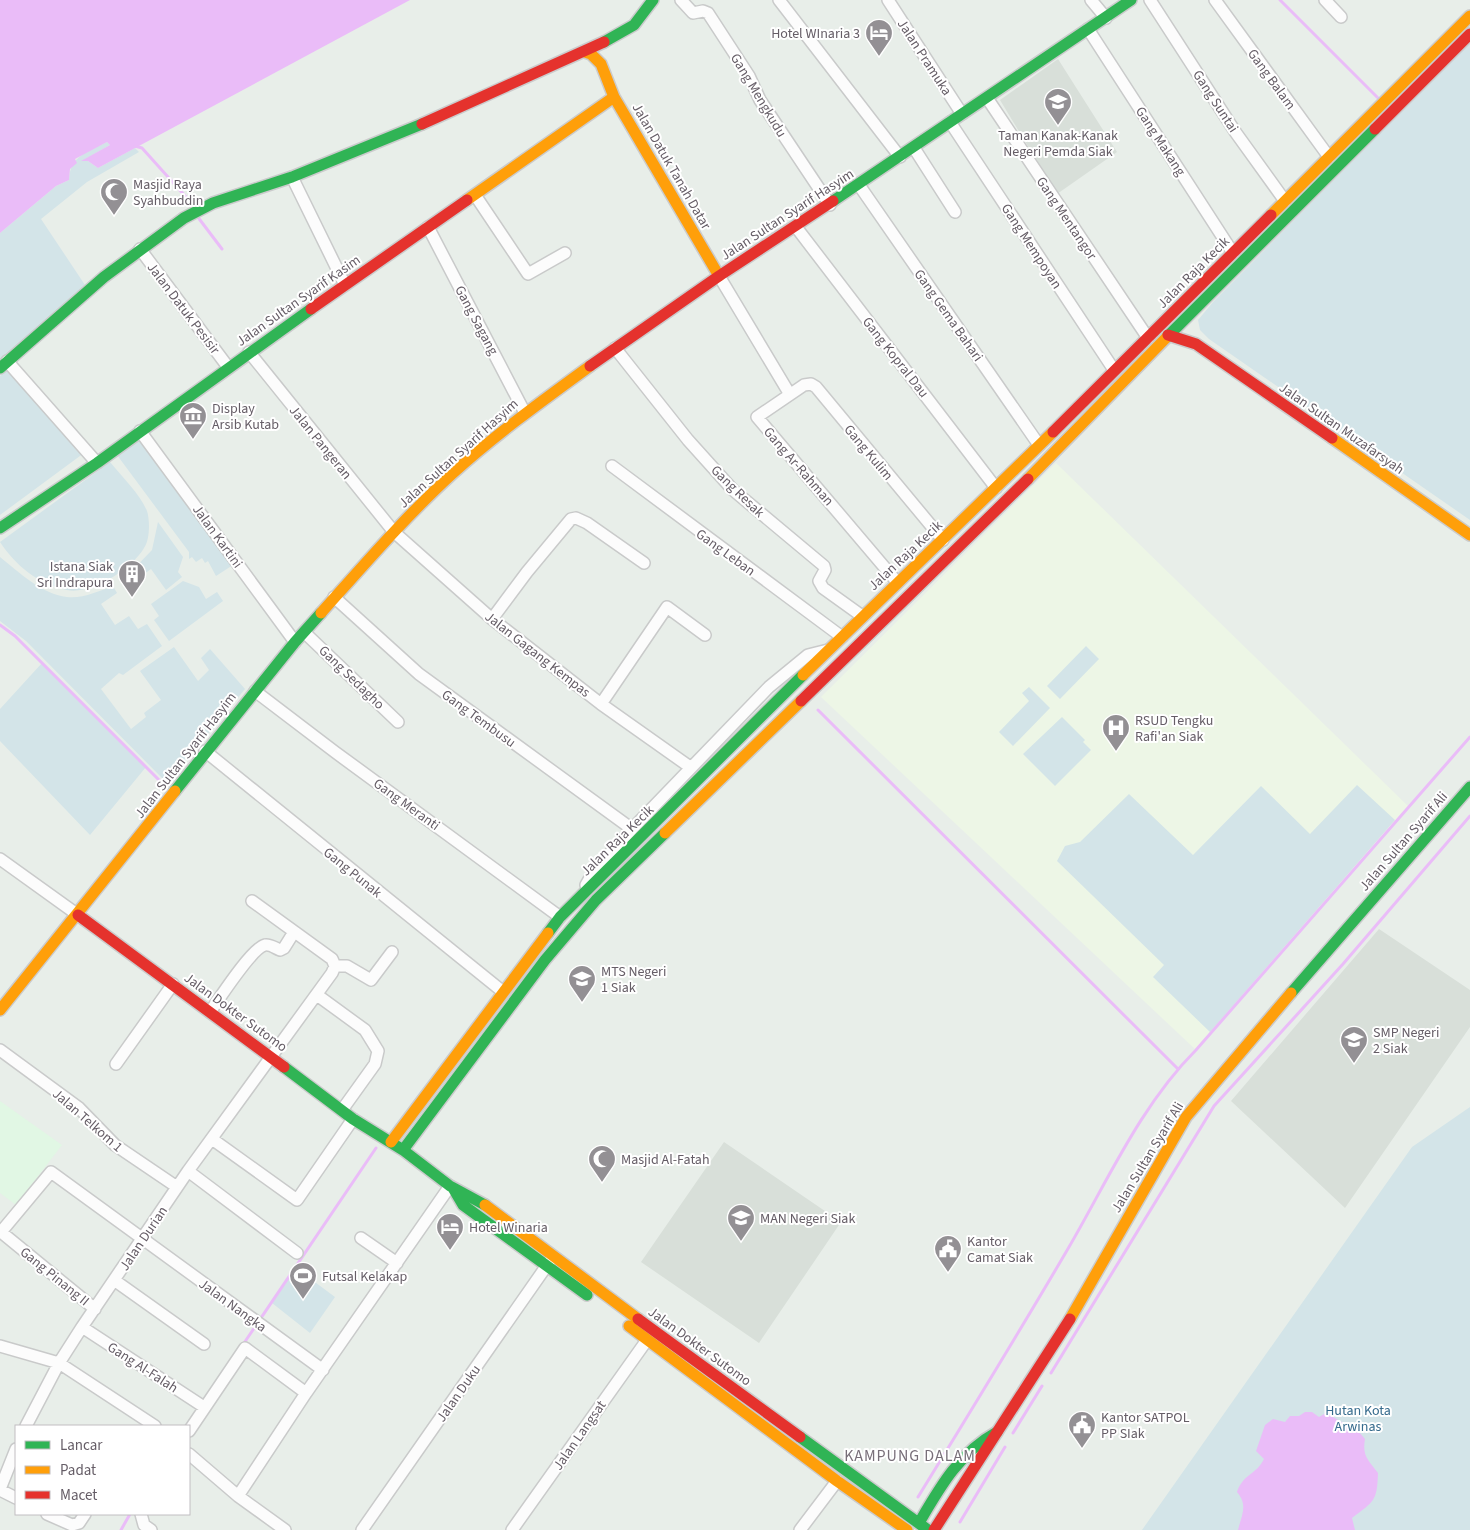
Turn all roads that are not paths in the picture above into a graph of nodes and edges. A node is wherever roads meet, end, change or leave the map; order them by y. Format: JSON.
{"nodes":[{"id":1,"x":653,"y":0,"type":"edge"},
{"id":2,"x":681,"y":0,"type":"edge"},
{"id":3,"x":779,"y":0,"type":"edge"},
{"id":4,"x":888,"y":0,"type":"edge"},
{"id":5,"x":1091,"y":0,"type":"edge"},
{"id":6,"x":1131,"y":0,"type":"edge"},
{"id":7,"x":1150,"y":0,"type":"edge"},
{"id":8,"x":1215,"y":0,"type":"edge"},
{"id":9,"x":1325,"y":0,"type":"edge"},
{"id":10,"x":1470,"y":16,"type":"edge"},
{"id":11,"x":1106,"y":18,"type":"junction"},
{"id":12,"x":1341,"y":18,"type":"dead end"},
{"id":13,"x":1088,"y":28,"type":"junction"},
{"id":14,"x":1470,"y":34,"type":"edge"},
{"id":15,"x":614,"y":37,"type":"junction"},
{"id":16,"x":585,"y":52,"type":"junction"},
{"id":17,"x":604,"y":68,"type":"junction"},
{"id":18,"x":614,"y":97,"type":"junction"},
{"id":19,"x":987,"y":98,"type":"junction"},
{"id":20,"x":962,"y":114,"type":"junction"},
{"id":21,"x":950,"y":122,"type":"junction"},
{"id":22,"x":914,"y":148,"type":"junction"},
{"id":23,"x":900,"y":157,"type":"junction"},
{"id":24,"x":1329,"y":157,"type":"junction"},
{"id":25,"x":292,"y":177,"type":"junction"},
{"id":26,"x":859,"y":185,"type":"junction"},
{"id":27,"x":475,"y":195,"type":"junction"},
{"id":28,"x":1285,"y":201,"type":"junction"},
{"id":29,"x":830,"y":205,"type":"junction"},
{"id":30,"x":955,"y":212,"type":"dead end"},
{"id":31,"x":428,"y":227,"type":"junction"},
{"id":32,"x":796,"y":227,"type":"junction"},
{"id":33,"x":1253,"y":233,"type":"junction"},
{"id":34,"x":1262,"y":242,"type":"junction"},
{"id":35,"x":140,"y":249,"type":"junction"},
{"id":36,"x":565,"y":253,"type":"dead end"},
{"id":37,"x":1233,"y":253,"type":"junction"},
{"id":38,"x":719,"y":276,"type":"junction"},
{"id":39,"x":345,"y":285,"type":"junction"},
{"id":40,"x":1187,"y":316,"type":"junction"},
{"id":41,"x":1168,"y":335,"type":"junction"},
{"id":42,"x":1148,"y":338,"type":"junction"},
{"id":43,"x":1196,"y":344,"type":"junction"},
{"id":44,"x":616,"y":348,"type":"junction"},
{"id":45,"x":249,"y":352,"type":"junction"},
{"id":46,"x":4,"y":364,"type":"edge"},
{"id":47,"x":228,"y":367,"type":"junction"},
{"id":48,"x":1114,"y":370,"type":"junction"},
{"id":49,"x":789,"y":393,"type":"junction"},
{"id":50,"x":525,"y":413,"type":"junction"},
{"id":51,"x":140,"y":431,"type":"junction"},
{"id":52,"x":1039,"y":445,"type":"junction"},
{"id":53,"x":97,"y":463,"type":"junction"},
{"id":54,"x":612,"y":466,"type":"dead end"},
{"id":55,"x":996,"y":488,"type":"junction"},
{"id":56,"x":0,"y":528,"type":"edge"},
{"id":57,"x":394,"y":532,"type":"junction"},
{"id":58,"x":1470,"y":535,"type":"edge"},
{"id":59,"x":943,"y":540,"type":"junction"},
{"id":60,"x":644,"y":563,"type":"dead end"},
{"id":61,"x":897,"y":582,"type":"junction"},
{"id":62,"x":334,"y":597,"type":"junction"},
{"id":63,"x":862,"y":616,"type":"junction"},
{"id":64,"x":492,"y":619,"type":"junction"},
{"id":65,"x":304,"y":632,"type":"junction"},
{"id":66,"x":705,"y":635,"type":"dead end"},
{"id":67,"x":842,"y":637,"type":"junction"},
{"id":68,"x":295,"y":642,"type":"junction"},
{"id":69,"x":830,"y":650,"type":"junction"},
{"id":70,"x":255,"y":691,"type":"junction"},
{"id":71,"x":601,"y":704,"type":"junction"},
{"id":72,"x":398,"y":722,"type":"dead end"},
{"id":73,"x":205,"y":751,"type":"junction"},
{"id":74,"x":690,"y":767,"type":"junction"},
{"id":75,"x":1470,"y":787,"type":"edge"},
{"id":76,"x":632,"y":830,"type":"junction"},
{"id":77,"x":0,"y":858,"type":"edge"},
{"id":78,"x":586,"y":891,"type":"junction"},
{"id":79,"x":596,"y":900,"type":"junction"},
{"id":80,"x":252,"y":901,"type":"dead end"},
{"id":81,"x":78,"y":915,"type":"junction"},
{"id":82,"x":560,"y":917,"type":"junction"},
{"id":83,"x":294,"y":932,"type":"junction"},
{"id":84,"x":392,"y":952,"type":"dead end"},
{"id":85,"x":335,"y":966,"type":"junction"},
{"id":86,"x":173,"y":984,"type":"junction"},
{"id":87,"x":502,"y":992,"type":"junction"},
{"id":88,"x":317,"y":995,"type":"junction"},
{"id":89,"x":0,"y":1010,"type":"edge"},
{"id":90,"x":210,"y":1012,"type":"junction"},
{"id":91,"x":464,"y":1045,"type":"junction"},
{"id":92,"x":0,"y":1050,"type":"edge"},
{"id":93,"x":474,"y":1053,"type":"junction"},
{"id":94,"x":270,"y":1056,"type":"junction"},
{"id":95,"x":116,"y":1064,"type":"dead end"},
{"id":96,"x":342,"y":1110,"type":"junction"},
{"id":97,"x":353,"y":1119,"type":"junction"},
{"id":98,"x":212,"y":1139,"type":"junction"},
{"id":99,"x":391,"y":1142,"type":"junction"},
{"id":100,"x":403,"y":1150,"type":"junction"},
{"id":101,"x":188,"y":1171,"type":"junction"},
{"id":102,"x":177,"y":1187,"type":"junction"},
{"id":103,"x":452,"y":1187,"type":"junction"},
{"id":104,"x":119,"y":1221,"type":"joint"},
{"id":105,"x":362,"y":1238,"type":"dead end"},
{"id":106,"x":143,"y":1240,"type":"junction"},
{"id":107,"x":296,"y":1253,"type":"dead end"},
{"id":108,"x":554,"y":1256,"type":"junction"},
{"id":109,"x":397,"y":1263,"type":"junction"},
{"id":110,"x":547,"y":1265,"type":"junction"},
{"id":111,"x":114,"y":1280,"type":"junction"},
{"id":112,"x":95,"y":1309,"type":"junction"},
{"id":113,"x":82,"y":1328,"type":"junction"},
{"id":114,"x":647,"y":1340,"type":"junction"},
{"id":115,"x":204,"y":1344,"type":"dead end"},
{"id":116,"x":0,"y":1346,"type":"edge"},
{"id":117,"x":59,"y":1362,"type":"junction"},
{"id":118,"x":323,"y":1370,"type":"junction"},
{"id":119,"x":306,"y":1393,"type":"junction"},
{"id":120,"x":204,"y":1407,"type":"junction"},
{"id":121,"x":139,"y":1422,"type":"edge"},
{"id":122,"x":28,"y":1425,"type":"edge"},
{"id":123,"x":190,"y":1429,"type":"edge"},
{"id":124,"x":999,"y":1431,"type":"junction"},
{"id":125,"x":15,"y":1452,"type":"edge"},
{"id":126,"x":190,"y":1455,"type":"edge"},
{"id":127,"x":838,"y":1481,"type":"junction"},
{"id":128,"x":0,"y":1489,"type":"edge"},
{"id":129,"x":238,"y":1496,"type":"junction"},
{"id":130,"x":15,"y":1497,"type":"edge"},
{"id":131,"x":50,"y":1515,"type":"edge"},
{"id":132,"x":84,"y":1515,"type":"edge"},
{"id":133,"x":141,"y":1515,"type":"edge"},
{"id":134,"x":922,"y":1528,"type":"edge"},
{"id":135,"x":150,"y":1530,"type":"edge"},
{"id":136,"x":285,"y":1530,"type":"edge"},
{"id":137,"x":362,"y":1530,"type":"edge"},
{"id":138,"x":512,"y":1530,"type":"edge"},
{"id":139,"x":800,"y":1530,"type":"edge"},
{"id":140,"x":907,"y":1530,"type":"edge"},
{"id":141,"x":934,"y":1530,"type":"edge"}],
"edges":[{"from":1,"to":15,"type":"street"},
{"from":2,"to":29,"type":"street","name":"Gang Mengkudu"},
{"from":3,"to":23,"type":"street"},
{"from":4,"to":20,"type":"street","name":"Jalan Pramuka"},
{"from":5,"to":11,"type":"street"},
{"from":6,"to":11,"type":"street","name":"Jalan Sultan Syarif Hasyim"},
{"from":7,"to":28,"type":"street","name":"Gang Suntai"},
{"from":8,"to":24,"type":"street","name":"Gang Balam"},
{"from":9,"to":12,"type":"street"},
{"from":10,"to":24,"type":"street","name":"Jalan Raja Kecik"},
{"from":11,"to":13,"type":"street","name":"Jalan Sultan Syarif Hasyim"},
{"from":13,"to":19,"type":"street","name":"Jalan Sultan Syarif Hasyim"},
{"from":13,"to":37,"type":"street","name":"Gang Makang"},
{"from":14,"to":34,"type":"street","name":"Jalan Raja Kecik"},
{"from":15,"to":16,"type":"street"},
{"from":15,"to":17,"type":"street"},
{"from":16,"to":17,"type":"street"},
{"from":16,"to":25,"type":"street"},
{"from":17,"to":18,"type":"street","name":"Jalan Datuk Tanah Datar"},
{"from":18,"to":27,"type":"street","name":"Jalan Sultan Syarif Kasim"},
{"from":18,"to":38,"type":"street","name":"Jalan Datuk Tanah Datar"},
{"from":19,"to":20,"type":"street","name":"Jalan Sultan Syarif Hasyim"},
{"from":19,"to":42,"type":"street","name":"Gang Mentangor"},
{"from":20,"to":21,"type":"street","name":"Jalan Sultan Syarif Hasyim"},
{"from":21,"to":22,"type":"street","name":"Jalan Sultan Syarif Hasyim"},
{"from":21,"to":48,"type":"street","name":"Gang Mempoyan"},
{"from":22,"to":23,"type":"street","name":"Jalan Sultan Syarif Hasyim"},
{"from":22,"to":30,"type":"street"},
{"from":23,"to":26,"type":"street","name":"Jalan Sultan Syarif Hasyim"},
{"from":24,"to":28,"type":"street","name":"Jalan Raja Kecik"},
{"from":25,"to":35,"type":"street"},
{"from":25,"to":39,"type":"street"},
{"from":26,"to":29,"type":"street","name":"Jalan Sultan Syarif Hasyim"},
{"from":26,"to":52,"type":"street","name":"Gang Gema Bahari"},
{"from":27,"to":31,"type":"street","name":"Jalan Sultan Syarif Kasim"},
{"from":27,"to":36,"type":"street"},
{"from":28,"to":33,"type":"street","name":"Jalan Raja Kecik"},
{"from":29,"to":32,"type":"street","name":"Jalan Sultan Syarif Hasyim"},
{"from":31,"to":39,"type":"street","name":"Jalan Sultan Syarif Kasim"},
{"from":31,"to":50,"type":"street","name":"Gang Sagang"},
{"from":32,"to":38,"type":"street","name":"Jalan Sultan Syarif Hasyim"},
{"from":32,"to":55,"type":"street","name":"Gang Kopral Dau"},
{"from":33,"to":34,"type":"street"},
{"from":33,"to":37,"type":"street","name":"Jalan Raja Kecik"},
{"from":34,"to":40,"type":"street","name":"Jalan Raja Kecik"},
{"from":35,"to":46,"type":"street"},
{"from":35,"to":47,"type":"street","name":"Jalan Datuk Pesisir"},
{"from":37,"to":42,"type":"street","name":"Jalan Raja Kecik"},
{"from":38,"to":44,"type":"street","name":"Jalan Sultan Syarif Hasyim"},
{"from":38,"to":49,"type":"street"},
{"from":39,"to":45,"type":"street","name":"Jalan Sultan Syarif Kasim"},
{"from":40,"to":41,"type":"street","name":"Jalan Raja Kecik"},
{"from":40,"to":43,"type":"street"},
{"from":41,"to":43,"type":"street","name":"Jalan Sultan Muzafarsyah"},
{"from":41,"to":79,"type":"street","name":"Jalan Raja Kecik"},
{"from":42,"to":48,"type":"street","name":"Jalan Raja Kecik"},
{"from":43,"to":58,"type":"street","name":"Jalan Sultan Muzafarsyah"},
{"from":44,"to":50,"type":"street","name":"Jalan Sultan Syarif Hasyim"},
{"from":44,"to":63,"type":"street","name":"Gang Resak"},
{"from":45,"to":47,"type":"street","name":"Jalan Sultan Syarif Kasim"},
{"from":45,"to":57,"type":"street","name":"Jalan Pangeran"},
{"from":46,"to":53,"type":"street"},
{"from":47,"to":51,"type":"street","name":"Jalan Sultan Syarif Kasim"},
{"from":48,"to":52,"type":"street","name":"Jalan Raja Kecik"},
{"from":49,"to":59,"type":"street","name":"Gang Kulim"},
{"from":49,"to":61,"type":"street","name":"Gang Ar-Rahman"},
{"from":50,"to":57,"type":"street","name":"Jalan Sultan Syarif Hasyim"},
{"from":51,"to":53,"type":"street","name":"Jalan Sultan Syarif Kasim"},
{"from":51,"to":68,"type":"street","name":"Jalan Kartini"},
{"from":52,"to":55,"type":"street","name":"Jalan Raja Kecik"},
{"from":53,"to":56,"type":"street","name":"Jalan Sultan Syarif Kasim"},
{"from":54,"to":67,"type":"street","name":"Gang Leban"},
{"from":55,"to":59,"type":"street","name":"Jalan Raja Kecik"},
{"from":57,"to":62,"type":"street","name":"Jalan Sultan Syarif Hasyim"},
{"from":57,"to":64,"type":"street","name":"Jalan Gagang Kempas"},
{"from":59,"to":61,"type":"street","name":"Jalan Raja Kecik"},
{"from":60,"to":64,"type":"street"},
{"from":61,"to":63,"type":"street","name":"Jalan Raja Kecik"},
{"from":62,"to":65,"type":"street","name":"Jalan Sultan Syarif Hasyim"},
{"from":62,"to":76,"type":"street","name":"Gang Tembusu"},
{"from":63,"to":67,"type":"street","name":"Jalan Raja Kecik"},
{"from":64,"to":71,"type":"street","name":"Jalan Gagang Kempas"},
{"from":65,"to":68,"type":"street","name":"Jalan Sultan Syarif Hasyim"},
{"from":65,"to":72,"type":"street","name":"Gang Sedagho"},
{"from":66,"to":71,"type":"street"},
{"from":67,"to":69,"type":"street","name":"Jalan Raja Kecik"},
{"from":68,"to":70,"type":"street","name":"Jalan Sultan Syarif Hasyim"},
{"from":69,"to":74,"type":"street"},
{"from":69,"to":78,"type":"street","name":"Jalan Raja Kecik"},
{"from":70,"to":73,"type":"street","name":"Jalan Sultan Syarif Hasyim"},
{"from":70,"to":82,"type":"street","name":"Gang Meranti"},
{"from":71,"to":74,"type":"street","name":"Jalan Gagang Kempas"},
{"from":73,"to":81,"type":"street","name":"Jalan Sultan Syarif Hasyim"},
{"from":73,"to":87,"type":"street","name":"Gang Punak"},
{"from":74,"to":76,"type":"street"},
{"from":75,"to":124,"type":"street","name":"Jalan Sultan Syarif Ali"},
{"from":76,"to":78,"type":"street"},
{"from":77,"to":81,"type":"street","name":"Jalan Dokter Sutomo"},
{"from":78,"to":79,"type":"street"},
{"from":78,"to":82,"type":"street","name":"Jalan Raja Kecik"},
{"from":79,"to":93,"type":"street","name":"Jalan Raja Kecik"},
{"from":80,"to":83,"type":"street"},
{"from":81,"to":86,"type":"street","name":"Jalan Dokter Sutomo"},
{"from":81,"to":89,"type":"street","name":"Jalan Sultan Syarif Hasyim"},
{"from":82,"to":87,"type":"street","name":"Jalan Raja Kecik"},
{"from":83,"to":85,"type":"street"},
{"from":83,"to":90,"type":"street"},
{"from":84,"to":85,"type":"street"},
{"from":85,"to":88,"type":"street","name":"Jalan Durian"},
{"from":86,"to":90,"type":"street","name":"Jalan Dokter Sutomo"},
{"from":86,"to":95,"type":"street"},
{"from":87,"to":91,"type":"street","name":"Jalan Raja Kecik"},
{"from":88,"to":94,"type":"street","name":"Jalan Durian"},
{"from":88,"to":96,"type":"street"},
{"from":90,"to":94,"type":"street","name":"Jalan Dokter Sutomo"},
{"from":91,"to":93,"type":"street"},
{"from":91,"to":99,"type":"street","name":"Jalan Raja Kecik"},
{"from":92,"to":102,"type":"street","name":"Jalan Telkom 1"},
{"from":93,"to":100,"type":"street","name":"Jalan Raja Kecik"},
{"from":94,"to":96,"type":"street","name":"Jalan Dokter Sutomo"},
{"from":94,"to":98,"type":"street","name":"Jalan Durian"},
{"from":96,"to":97,"type":"street","name":"Jalan Dokter Sutomo"},
{"from":97,"to":98,"type":"street"},
{"from":97,"to":99,"type":"street","name":"Jalan Dokter Sutomo"},
{"from":98,"to":101,"type":"street","name":"Jalan Durian"},
{"from":99,"to":100,"type":"street","name":"Jalan Dokter Sutomo"},
{"from":100,"to":103,"type":"street","name":"Jalan Dokter Sutomo"},
{"from":101,"to":102,"type":"street","name":"Jalan Durian"},
{"from":101,"to":107,"type":"street"},
{"from":102,"to":106,"type":"street","name":"Jalan Durian"},
{"from":103,"to":108,"type":"street","name":"Jalan Dokter Sutomo"},
{"from":103,"to":109,"type":"street"},
{"from":103,"to":110,"type":"street","name":"Jalan Dokter Sutomo"},
{"from":104,"to":106,"type":"street","name":"Jalan Nangka"},
{"from":104,"to":112,"type":"street","name":"Gang Pinang II"},
{"from":105,"to":109,"type":"street"},
{"from":106,"to":111,"type":"street","name":"Jalan Durian"},
{"from":106,"to":118,"type":"street","name":"Jalan Nangka"},
{"from":108,"to":110,"type":"street","name":"Jalan Duku"},
{"from":108,"to":134,"type":"street","name":"Jalan Dokter Sutomo"},
{"from":109,"to":118,"type":"street"},
{"from":110,"to":114,"type":"street","name":"Jalan Dokter Sutomo"},
{"from":110,"to":137,"type":"street","name":"Jalan Duku"},
{"from":111,"to":112,"type":"street","name":"Jalan Durian"},
{"from":111,"to":115,"type":"street"},
{"from":112,"to":113,"type":"street","name":"Jalan Durian"},
{"from":113,"to":117,"type":"street","name":"Jalan Durian"},
{"from":113,"to":120,"type":"street","name":"Gang Al-Falah"},
{"from":114,"to":127,"type":"street","name":"Jalan Dokter Sutomo"},
{"from":114,"to":138,"type":"street","name":"Jalan Langsat"},
{"from":116,"to":117,"type":"street"},
{"from":117,"to":121,"type":"street"},
{"from":117,"to":122,"type":"street","name":"Jalan Durian"},
{"from":118,"to":119,"type":"street"},
{"from":119,"to":120,"type":"street"},
{"from":119,"to":129,"type":"street"},
{"from":120,"to":123,"type":"street"},
{"from":124,"to":134,"type":"street"},
{"from":124,"to":141,"type":"street","name":"Jalan Sultan Syarif Ali"},
{"from":125,"to":128,"type":"street"},
{"from":126,"to":129,"type":"street"},
{"from":127,"to":139,"type":"street"},
{"from":127,"to":140,"type":"street","name":"Jalan Dokter Sutomo"},
{"from":128,"to":130,"type":"street"},
{"from":129,"to":136,"type":"street"},
{"from":131,"to":132,"type":"street"},
{"from":133,"to":135,"type":"street"}]}
